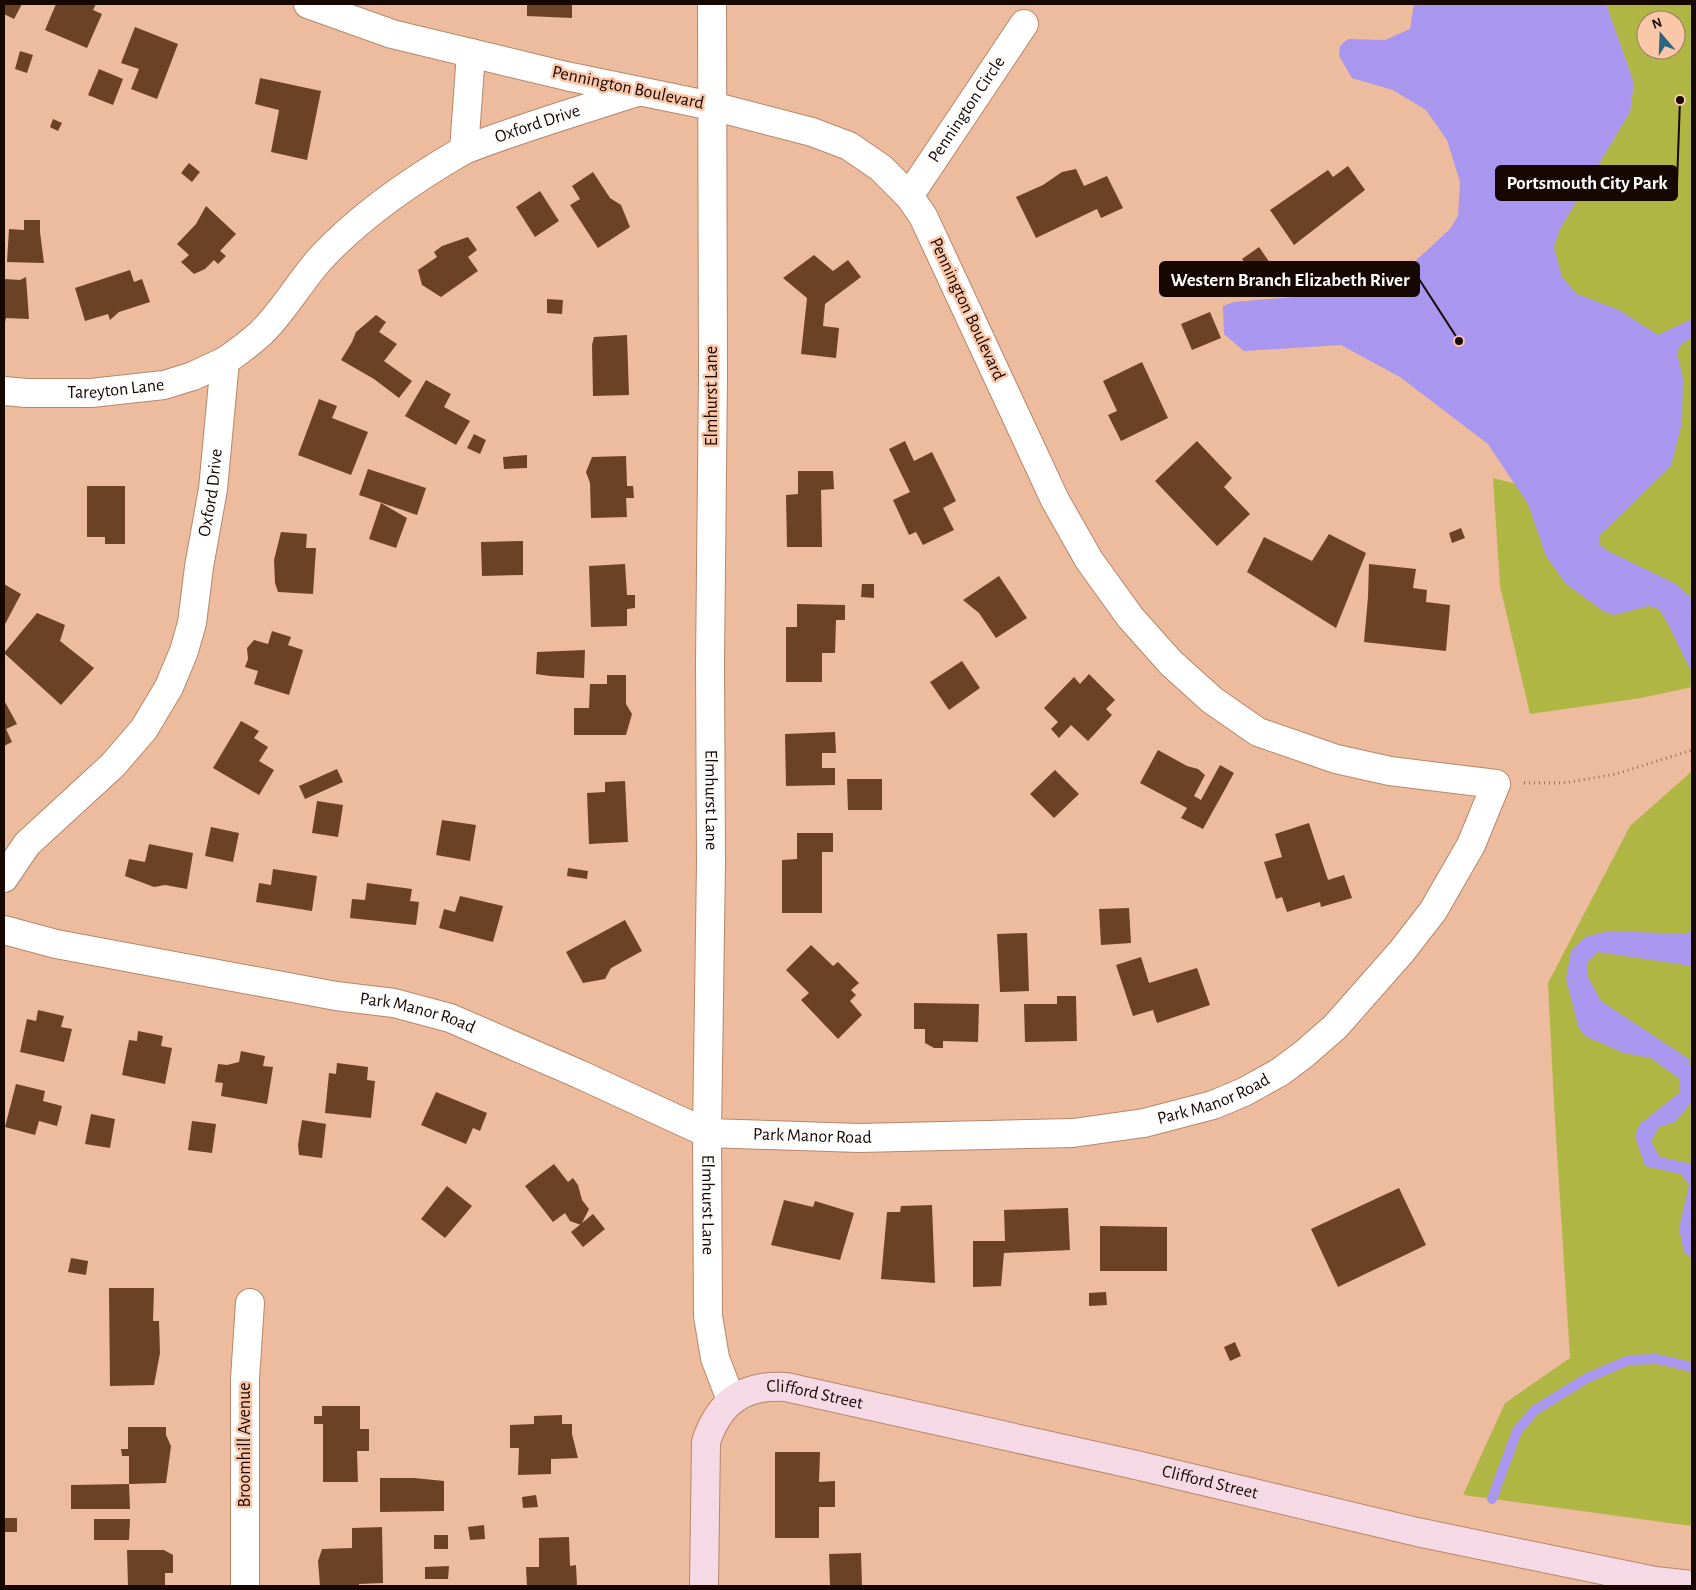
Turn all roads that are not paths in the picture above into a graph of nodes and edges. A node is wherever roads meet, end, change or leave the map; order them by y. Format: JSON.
{"nodes":[{"id":1,"x":308,"y":4,"type":"edge"},
{"id":2,"x":712,"y":4,"type":"edge"},
{"id":3,"x":1024,"y":24,"type":"dead end"},
{"id":4,"x":471,"y":53,"type":"junction"},
{"id":5,"x":640,"y":91,"type":"junction"},
{"id":6,"x":712,"y":106,"type":"junction"},
{"id":7,"x":464,"y":150,"type":"junction"},
{"id":8,"x":909,"y":196,"type":"junction"},
{"id":9,"x":225,"y":360,"type":"junction"},
{"id":10,"x":4,"y":391,"type":"edge"},
{"id":11,"x":1496,"y":784,"type":"joint"},
{"id":12,"x":4,"y":878,"type":"edge"},
{"id":13,"x":4,"y":930,"type":"edge"},
{"id":14,"x":707,"y":1133,"type":"junction"},
{"id":15,"x":250,"y":1303,"type":"dead end"},
{"id":16,"x":731,"y":1400,"type":"junction"},
{"id":17,"x":245,"y":1586,"type":"edge"},
{"id":18,"x":704,"y":1586,"type":"edge"},
{"id":19,"x":1692,"y":1586,"type":"edge"}],
"edges":[{"from":1,"to":4,"type":"street","name":"Pennington Boulevard"},
{"from":2,"to":6,"type":"street","name":"Elmhurst Lane"},
{"from":3,"to":8,"type":"street","name":"Pennington Circle"},
{"from":4,"to":5,"type":"street","name":"Pennington Boulevard"},
{"from":4,"to":7,"type":"street","name":"Oxford Drive"},
{"from":5,"to":6,"type":"street","name":"Pennington Boulevard"},
{"from":5,"to":7,"type":"street","name":"Oxford Drive"},
{"from":6,"to":8,"type":"street","name":"Pennington Boulevard"},
{"from":6,"to":14,"type":"street","name":"Elmhurst Lane"},
{"from":7,"to":9,"type":"street","name":"Oxford Drive"},
{"from":8,"to":11,"type":"street","name":"Pennington Boulevard"},
{"from":9,"to":10,"type":"street","name":"Tareyton Lane"},
{"from":9,"to":12,"type":"street","name":"Oxford Drive"},
{"from":11,"to":14,"type":"street","name":"Park Manor Road"},
{"from":13,"to":14,"type":"street","name":"Park Manor Road"},
{"from":14,"to":16,"type":"street","name":"Elmhurst Lane"},
{"from":15,"to":17,"type":"street","name":"Broomhill Avenue"},
{"from":16,"to":18,"type":"street"},
{"from":16,"to":19,"type":"street","name":"Clifford Street"}]}
